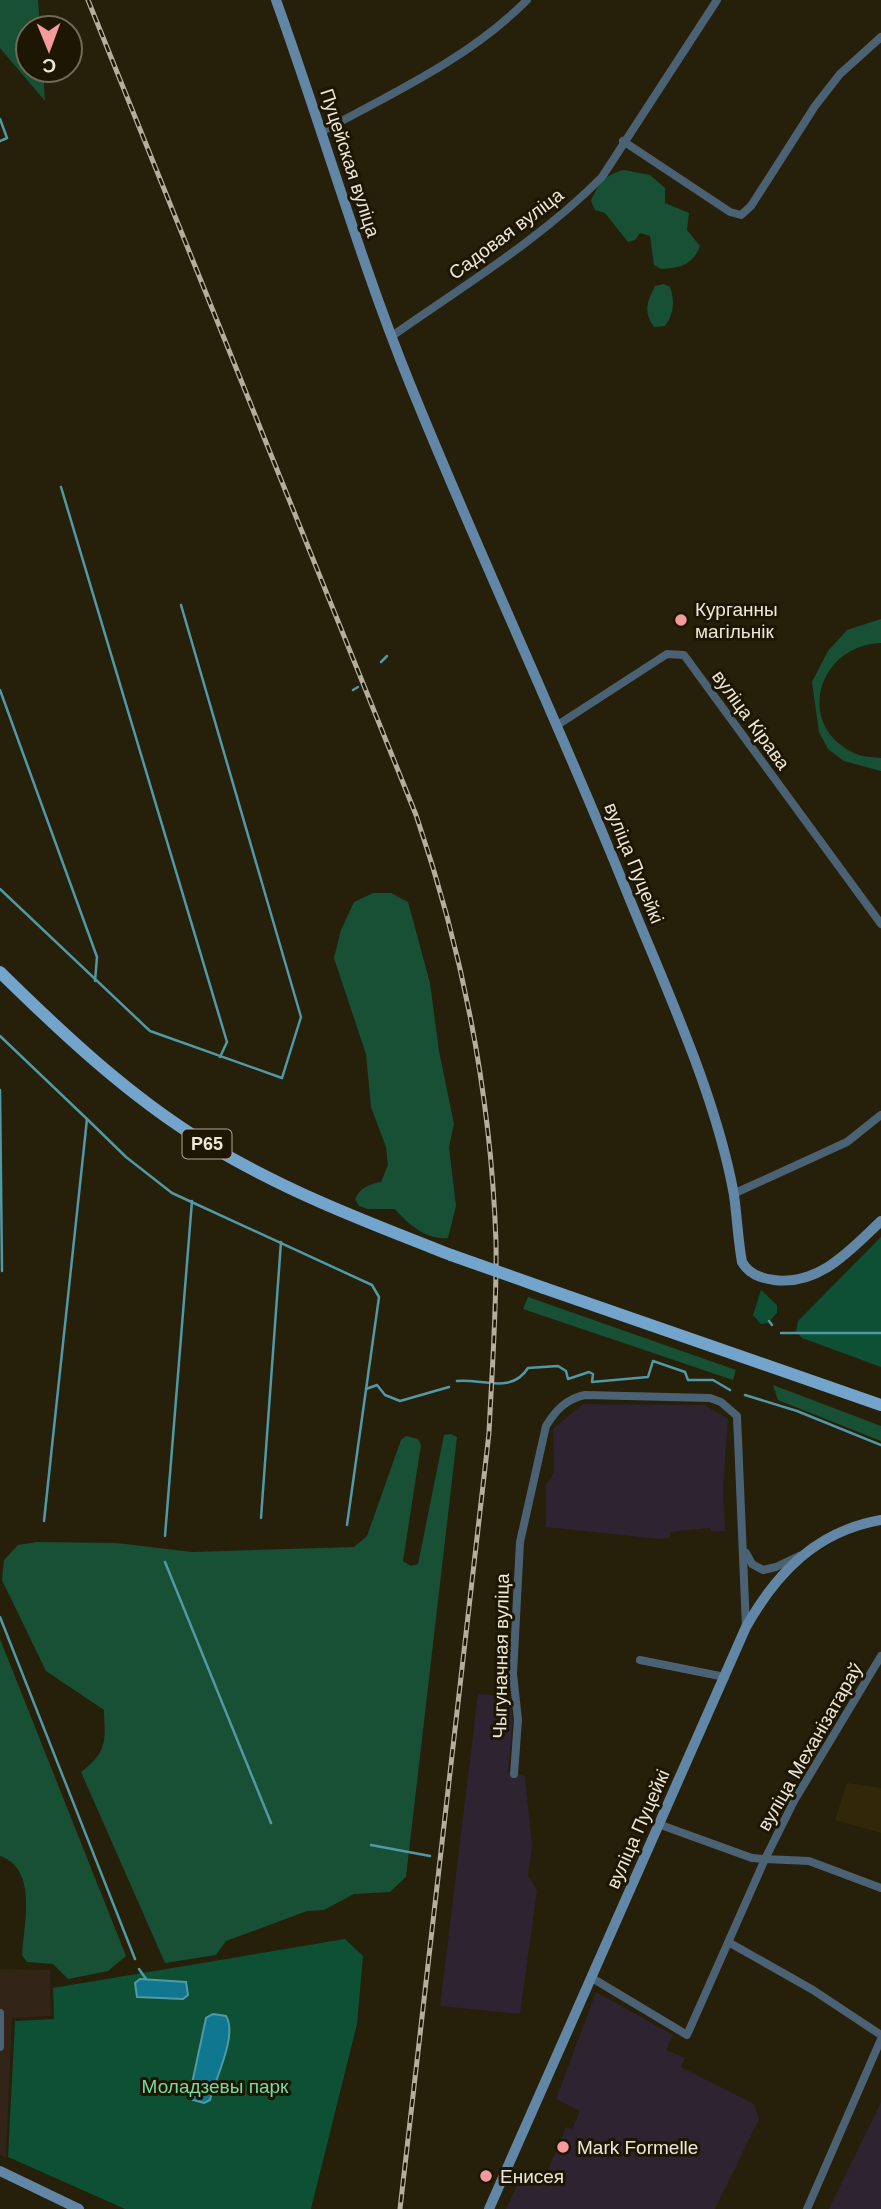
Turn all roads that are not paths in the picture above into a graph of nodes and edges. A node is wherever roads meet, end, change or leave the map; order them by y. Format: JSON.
{"nodes":[{"id":1,"x":276,"y":0,"type":"edge"},
{"id":2,"x":527,"y":0,"type":"edge"},
{"id":3,"x":717,"y":0,"type":"edge"},
{"id":4,"x":881,"y":37,"type":"edge"},
{"id":5,"x":323,"y":131,"type":"junction"},
{"id":6,"x":623,"y":141,"type":"junction"},
{"id":7,"x":392,"y":336,"type":"junction"},
{"id":8,"x":556,"y":726,"type":"junction"},
{"id":9,"x":881,"y":925,"type":"edge"},
{"id":10,"x":0,"y":972,"type":"edge"},
{"id":11,"x":881,"y":1115,"type":"edge"},
{"id":12,"x":733,"y":1194,"type":"junction"},
{"id":13,"x":881,"y":1221,"type":"edge"},
{"id":14,"x":881,"y":1405,"type":"edge"},
{"id":15,"x":881,"y":1520,"type":"edge"},
{"id":16,"x":744,"y":1550,"type":"junction"},
{"id":17,"x":800,"y":1555,"type":"junction"},
{"id":18,"x":746,"y":1626,"type":"junction"},
{"id":19,"x":881,"y":1656,"type":"edge"},
{"id":20,"x":640,"y":1660,"type":"dead end"},
{"id":21,"x":725,"y":1677,"type":"junction"},
{"id":22,"x":514,"y":1774,"type":"dead end"},
{"id":23,"x":658,"y":1824,"type":"junction"},
{"id":24,"x":765,"y":1859,"type":"junction"},
{"id":25,"x":881,"y":1888,"type":"edge"},
{"id":26,"x":730,"y":1943,"type":"junction"},
{"id":27,"x":592,"y":1978,"type":"junction"},
{"id":28,"x":0,"y":2013,"type":"edge"},
{"id":29,"x":881,"y":2037,"type":"edge"},
{"id":30,"x":0,"y":2047,"type":"edge"},
{"id":31,"x":0,"y":2171,"type":"edge"},
{"id":32,"x":79,"y":2209,"type":"edge"},
{"id":33,"x":489,"y":2209,"type":"edge"},
{"id":34,"x":807,"y":2209,"type":"edge"}],
"edges":[{"from":1,"to":5,"type":"street","name":"Пуцейская вуліца"},
{"from":2,"to":5,"type":"street"},
{"from":3,"to":6,"type":"street","name":"Садовая вуліца"},
{"from":4,"to":6,"type":"street"},
{"from":5,"to":7,"type":"street","name":"Пуцейская вуліца"},
{"from":6,"to":7,"type":"street","name":"Садовая вуліца"},
{"from":7,"to":8,"type":"street","name":"вуліца Пуцейкі"},
{"from":8,"to":9,"type":"street","name":"вуліца Кірава"},
{"from":8,"to":12,"type":"street","name":"вуліца Пуцейкі"},
{"from":10,"to":14,"type":"main road","number":"Р65","bridge":true},
{"from":11,"to":12,"type":"street"},
{"from":12,"to":13,"type":"street","name":"вуліца Пуцейкі"},
{"from":15,"to":17,"type":"street","name":"вуліца Пуцейкі"},
{"from":16,"to":17,"type":"street"},
{"from":16,"to":18,"type":"street","name":"Чыгуначная вуліца"},
{"from":16,"to":22,"type":"street","name":"Чыгуначная вуліца"},
{"from":17,"to":18,"type":"street","name":"вуліца Пуцейкі"},
{"from":18,"to":21,"type":"street","name":"вуліца Пуцейкі"},
{"from":19,"to":24,"type":"street","name":"вуліца Механізатараў"},
{"from":20,"to":21,"type":"street"},
{"from":21,"to":23,"type":"street","name":"вуліца Пуцейкі"},
{"from":23,"to":24,"type":"street"},
{"from":23,"to":27,"type":"street","name":"вуліца Пуцейкі"},
{"from":24,"to":25,"type":"street","name":"вуліца Механізатараў"},
{"from":24,"to":26,"type":"street"},
{"from":26,"to":27,"type":"street"},
{"from":26,"to":29,"type":"street"},
{"from":27,"to":33,"type":"street","name":"вуліца Пуцейкі"},
{"from":28,"to":30,"type":"street"},
{"from":29,"to":34,"type":"street"},
{"from":31,"to":32,"type":"street"}]}
